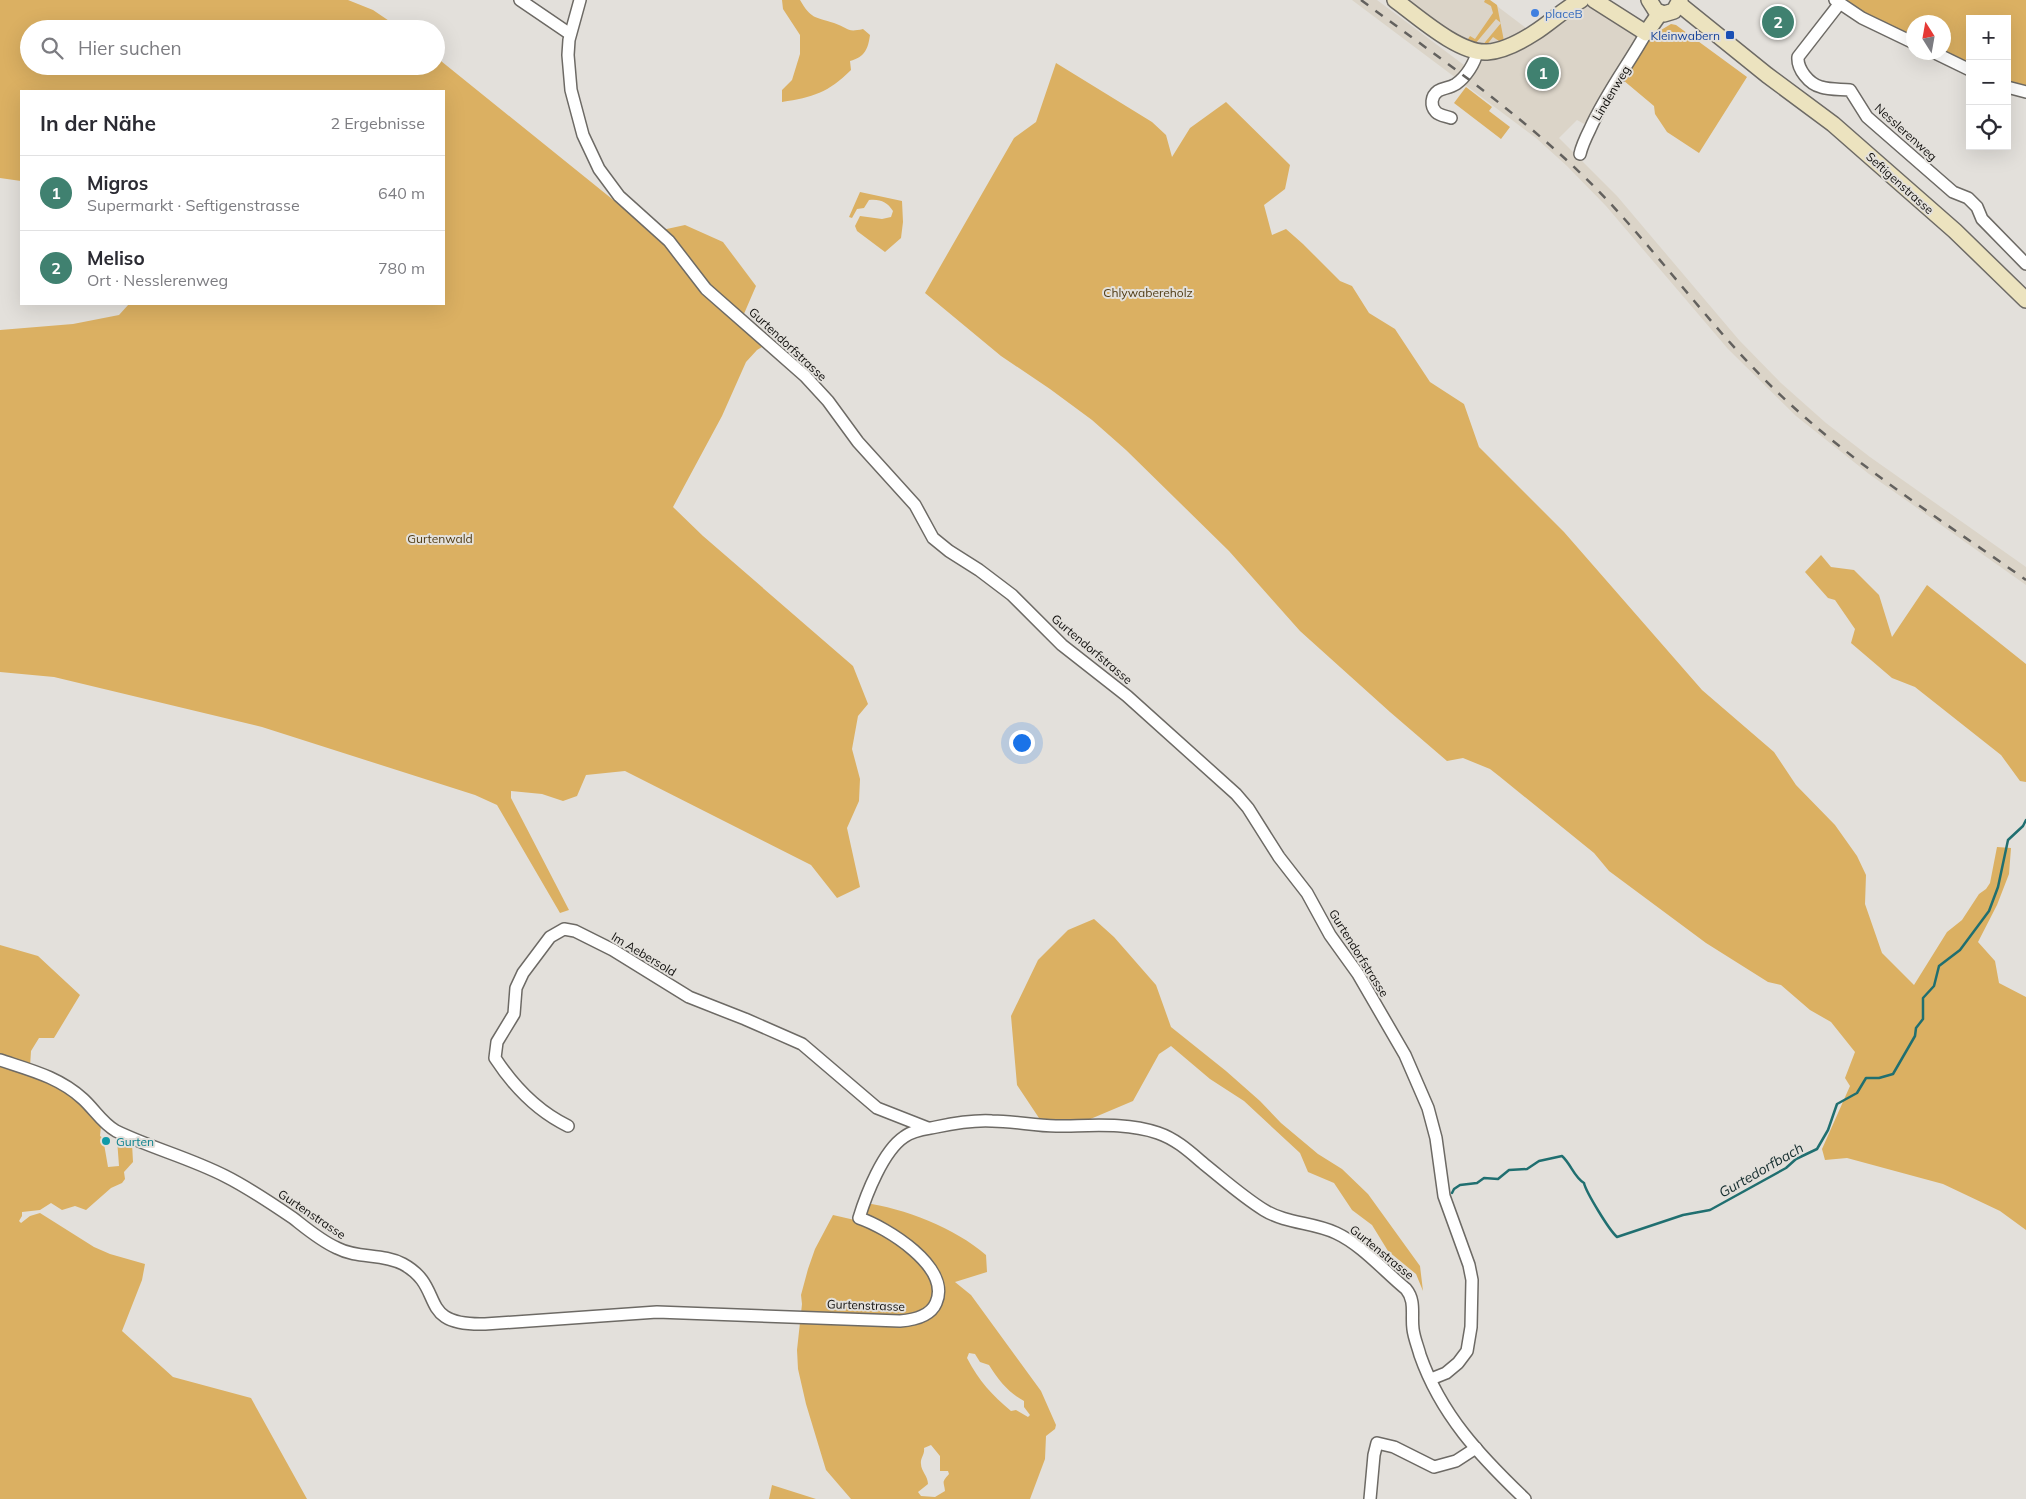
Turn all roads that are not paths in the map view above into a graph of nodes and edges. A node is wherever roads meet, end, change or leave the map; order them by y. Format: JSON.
{"nodes":[{"id":1,"x":520,"y":0,"type":"edge"},
{"id":2,"x":580,"y":0,"type":"edge"},
{"id":3,"x":1395,"y":0,"type":"edge"},
{"id":4,"x":1581,"y":0,"type":"edge"},
{"id":5,"x":1594,"y":0,"type":"edge"},
{"id":6,"x":1838,"y":2,"type":"edge"},
{"id":7,"x":1666,"y":6,"type":"edge"},
{"id":8,"x":1643,"y":30,"type":"junction"},
{"id":9,"x":570,"y":34,"type":"junction"},
{"id":10,"x":1906,"y":39,"type":"edge"},
{"id":11,"x":1478,"y":52,"type":"junction"},
{"id":12,"x":1949,"y":60,"type":"edge"},
{"id":13,"x":1966,"y":68,"type":"edge"},
{"id":14,"x":2011,"y":88,"type":"edge"},
{"id":15,"x":2026,"y":92,"type":"edge"},
{"id":16,"x":1451,"y":118,"type":"dead end"},
{"id":17,"x":1580,"y":154,"type":"dead end"},
{"id":18,"x":2026,"y":264,"type":"edge"},
{"id":19,"x":2026,"y":300,"type":"edge"},
{"id":20,"x":0,"y":1060,"type":"edge"},
{"id":21,"x":568,"y":1126,"type":"dead end"},
{"id":22,"x":928,"y":1128,"type":"junction"},
{"id":23,"x":1431,"y":1379,"type":"junction"},
{"id":24,"x":1476,"y":1448,"type":"junction"},
{"id":25,"x":1370,"y":1499,"type":"edge"},
{"id":26,"x":1525,"y":1499,"type":"edge"}],
"edges":[{"from":1,"to":9,"type":"street"},
{"from":2,"to":9,"type":"street","name":"Gurtendorfstrasse"},
{"from":3,"to":11,"type":"main road"},
{"from":4,"to":11,"type":"main road"},
{"from":5,"to":8,"type":"main road"},
{"from":6,"to":10,"type":"street"},
{"from":6,"to":18,"type":"street","name":"Nesslerenweg"},
{"from":7,"to":8,"type":"main road","name":"Lindenweg"},
{"from":7,"to":19,"type":"main road","name":"Seftigenstrasse"},
{"from":8,"to":17,"type":"street","name":"Lindenweg"},
{"from":9,"to":23,"type":"street","name":"Gurtendorfstrasse"},
{"from":11,"to":16,"type":"street"},
{"from":12,"to":13,"type":"street"},
{"from":14,"to":15,"type":"street"},
{"from":20,"to":22,"type":"street","name":"Gurtenstrasse"},
{"from":21,"to":22,"type":"street","name":"Im Aebersold"},
{"from":22,"to":23,"type":"street","name":"Gurtenstrasse"},
{"from":23,"to":24,"type":"street","name":"Gurtenstrasse"},
{"from":24,"to":25,"type":"street"},
{"from":24,"to":26,"type":"street","name":"Gurtenstrasse"}]}
